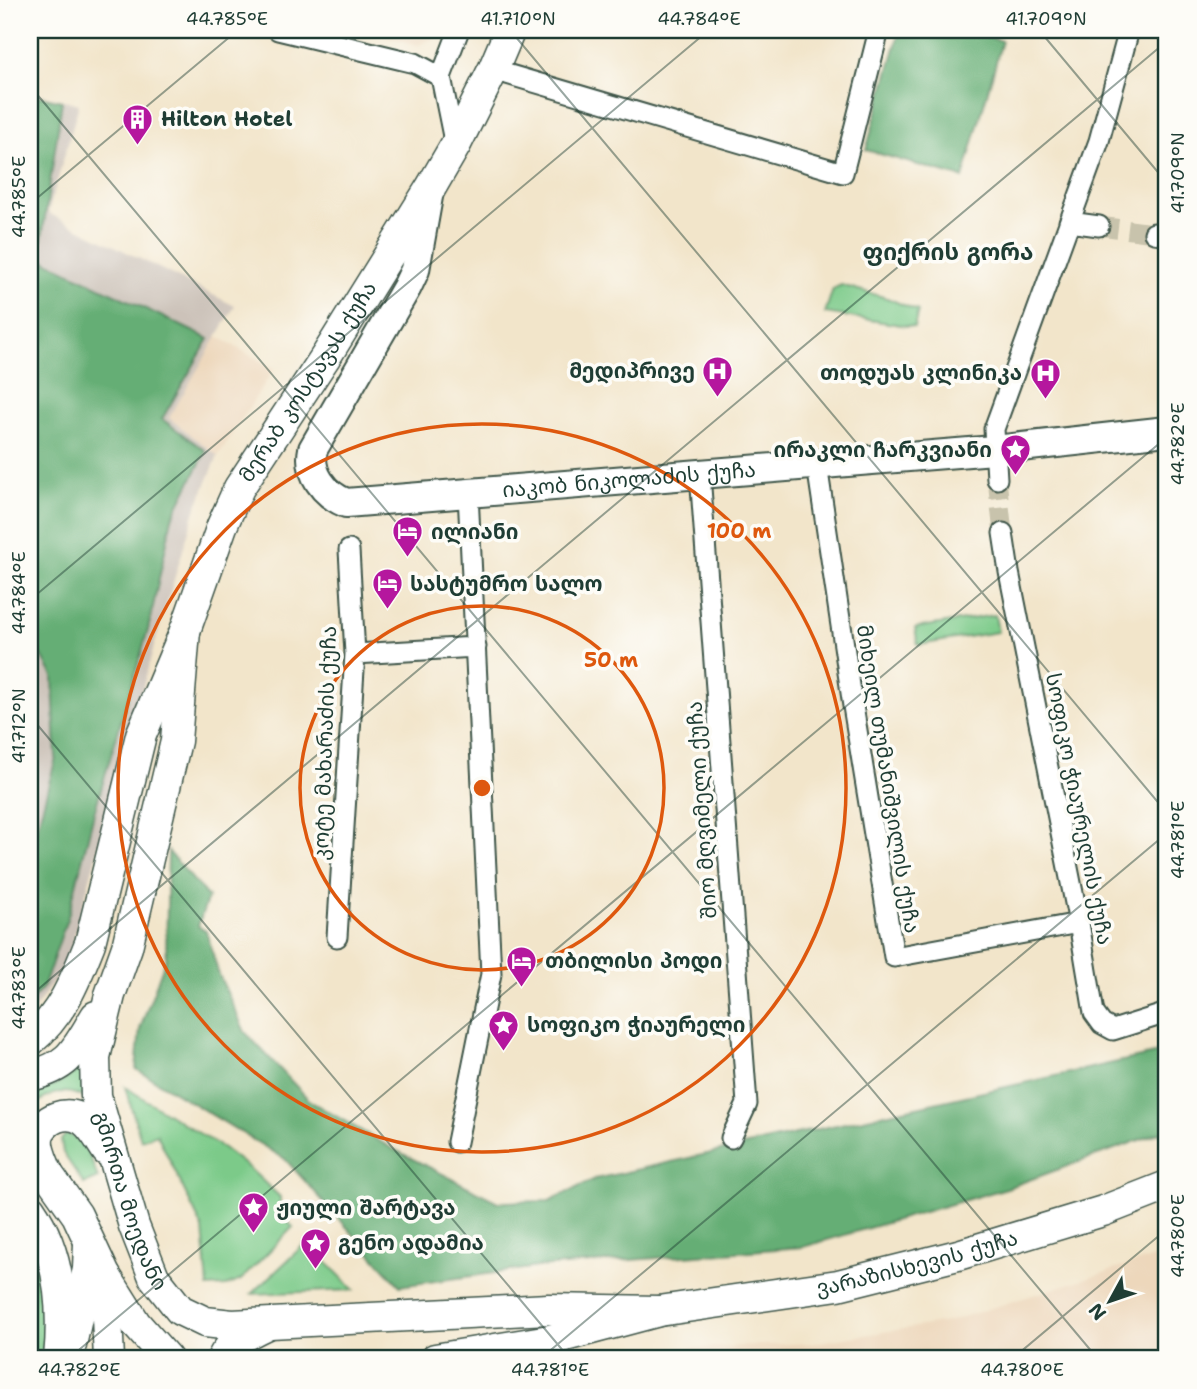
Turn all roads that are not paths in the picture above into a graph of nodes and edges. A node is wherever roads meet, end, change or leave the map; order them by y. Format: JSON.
{"nodes":[{"id":1,"x":278,"y":30,"type":"edge"},
{"id":2,"x":459,"y":30,"type":"edge"},
{"id":3,"x":510,"y":30,"type":"edge"},
{"id":4,"x":879,"y":30,"type":"edge"},
{"id":5,"x":1129,"y":30,"type":"edge"},
{"id":6,"x":493,"y":70,"type":"junction"},
{"id":7,"x":441,"y":76,"type":"junction"},
{"id":8,"x":455,"y":146,"type":"junction"},
{"id":9,"x":430,"y":189,"type":"junction"},
{"id":10,"x":1069,"y":222,"type":"junction"},
{"id":11,"x":1099,"y":226,"type":"tunnel mouth"},
{"id":12,"x":381,"y":264,"type":"junction"},
{"id":13,"x":407,"y":287,"type":"junction"},
{"id":14,"x":1167,"y":431,"type":"edge"},
{"id":15,"x":994,"y":450,"type":"junction"},
{"id":16,"x":817,"y":464,"type":"junction"},
{"id":17,"x":701,"y":474,"type":"junction"},
{"id":18,"x":997,"y":479,"type":"tunnel mouth"},
{"id":19,"x":468,"y":493,"type":"junction"},
{"id":20,"x":1003,"y":533,"type":"tunnel mouth"},
{"id":21,"x":349,"y":550,"type":"dead end"},
{"id":22,"x":185,"y":631,"type":"junction"},
{"id":23,"x":477,"y":647,"type":"junction"},
{"id":24,"x":355,"y":654,"type":"junction"},
{"id":25,"x":1079,"y":922,"type":"junction"},
{"id":26,"x":337,"y":937,"type":"dead end"},
{"id":27,"x":110,"y":995,"type":"junction"},
{"id":28,"x":1167,"y":1013,"type":"edge"},
{"id":29,"x":30,"y":1041,"type":"edge"},
{"id":30,"x":30,"y":1076,"type":"edge"},
{"id":31,"x":730,"y":1138,"type":"dead end"},
{"id":32,"x":457,"y":1142,"type":"dead end"},
{"id":33,"x":115,"y":1163,"type":"junction"},
{"id":34,"x":39,"y":1166,"type":"edge"},
{"id":35,"x":1167,"y":1186,"type":"edge"},
{"id":36,"x":30,"y":1209,"type":"edge"},
{"id":37,"x":89,"y":1239,"type":"junction"},
{"id":38,"x":105,"y":1275,"type":"junction"},
{"id":39,"x":659,"y":1311,"type":"junction"},
{"id":40,"x":268,"y":1324,"type":"junction"},
{"id":41,"x":59,"y":1359,"type":"edge"},
{"id":42,"x":66,"y":1359,"type":"edge"},
{"id":43,"x":109,"y":1359,"type":"edge"},
{"id":44,"x":167,"y":1359,"type":"edge"},
{"id":45,"x":222,"y":1359,"type":"edge"},
{"id":46,"x":436,"y":1359,"type":"edge"}],
"edges":[{"from":1,"to":7,"type":"street"},
{"from":2,"to":7,"type":"street"},
{"from":3,"to":6,"type":"main road","name":"მერაბ კოსტავას ქუჩა"},
{"from":4,"to":6,"type":"street"},
{"from":5,"to":10,"type":"street"},
{"from":6,"to":8,"type":"main road","name":"მერაბ კოსტავას ქუჩა"},
{"from":7,"to":8,"type":"street"},
{"from":8,"to":9,"type":"main road","name":"მერაბ კოსტავას ქუჩა"},
{"from":9,"to":12,"type":"main road","name":"მერაბ კოსტავას ქუჩა"},
{"from":9,"to":13,"type":"street","name":"იაკობ ნიკოლაძის ქუჩა"},
{"from":10,"to":11,"type":"street"},
{"from":10,"to":15,"type":"street"},
{"from":12,"to":13,"type":"street"},
{"from":12,"to":22,"type":"main road","name":"მერაბ კოსტავას ქუჩა"},
{"from":13,"to":19,"type":"street","name":"იაკობ ნიკოლაძის ქუჩა"},
{"from":14,"to":15,"type":"street","name":"იაკობ ნიკოლაძის ქუჩა"},
{"from":15,"to":16,"type":"street","name":"იაკობ ნიკოლაძის ქუჩა"},
{"from":15,"to":18,"type":"street"},
{"from":16,"to":17,"type":"street","name":"იაკობ ნიკოლაძის ქუჩა"},
{"from":16,"to":25,"type":"street","name":"მიხეილ თუმანიშვილის ქუჩა"},
{"from":17,"to":19,"type":"street","name":"იაკობ ნიკოლაძის ქუჩა"},
{"from":17,"to":31,"type":"street","name":"შიო მღვიმელი ქუჩა"},
{"from":19,"to":23,"type":"street"},
{"from":20,"to":25,"type":"street","name":"სოფიკო ჭიაურელის ქუჩა"},
{"from":21,"to":24,"type":"street","name":"კოტე მახარაძის ქუჩა"},
{"from":22,"to":27,"type":"main road","name":"მერაბ კოსტავას ქუჩა"},
{"from":22,"to":29,"type":"main road","name":"მერაბ კოსტავას ქუჩა"},
{"from":23,"to":24,"type":"street"},
{"from":23,"to":32,"type":"street"},
{"from":24,"to":26,"type":"street","name":"კოტე მახარაძის ქუჩა"},
{"from":25,"to":28,"type":"street","name":"სოფიკო ჭიაურელის ქუჩა"},
{"from":27,"to":30,"type":"main road"},
{"from":27,"to":33,"type":"main road","name":"გმირთა მოედანი"},
{"from":33,"to":34,"type":"main road"},
{"from":33,"to":40,"type":"main road","name":"გმირთა მოედანი"},
{"from":34,"to":37,"type":"main road"},
{"from":35,"to":39,"type":"main road","name":"ვარაზისხევის ქუჩა"},
{"from":36,"to":41,"type":"main road"},
{"from":37,"to":38,"type":"main road"},
{"from":37,"to":42,"type":"main road"},
{"from":38,"to":43,"type":"main road"},
{"from":38,"to":44,"type":"main road"},
{"from":39,"to":40,"type":"main road","name":"ვარაზისხევის ქუჩა"},
{"from":39,"to":46,"type":"main road","name":"ვარაზისხევის ქუჩა"},
{"from":40,"to":45,"type":"main road"}]}
